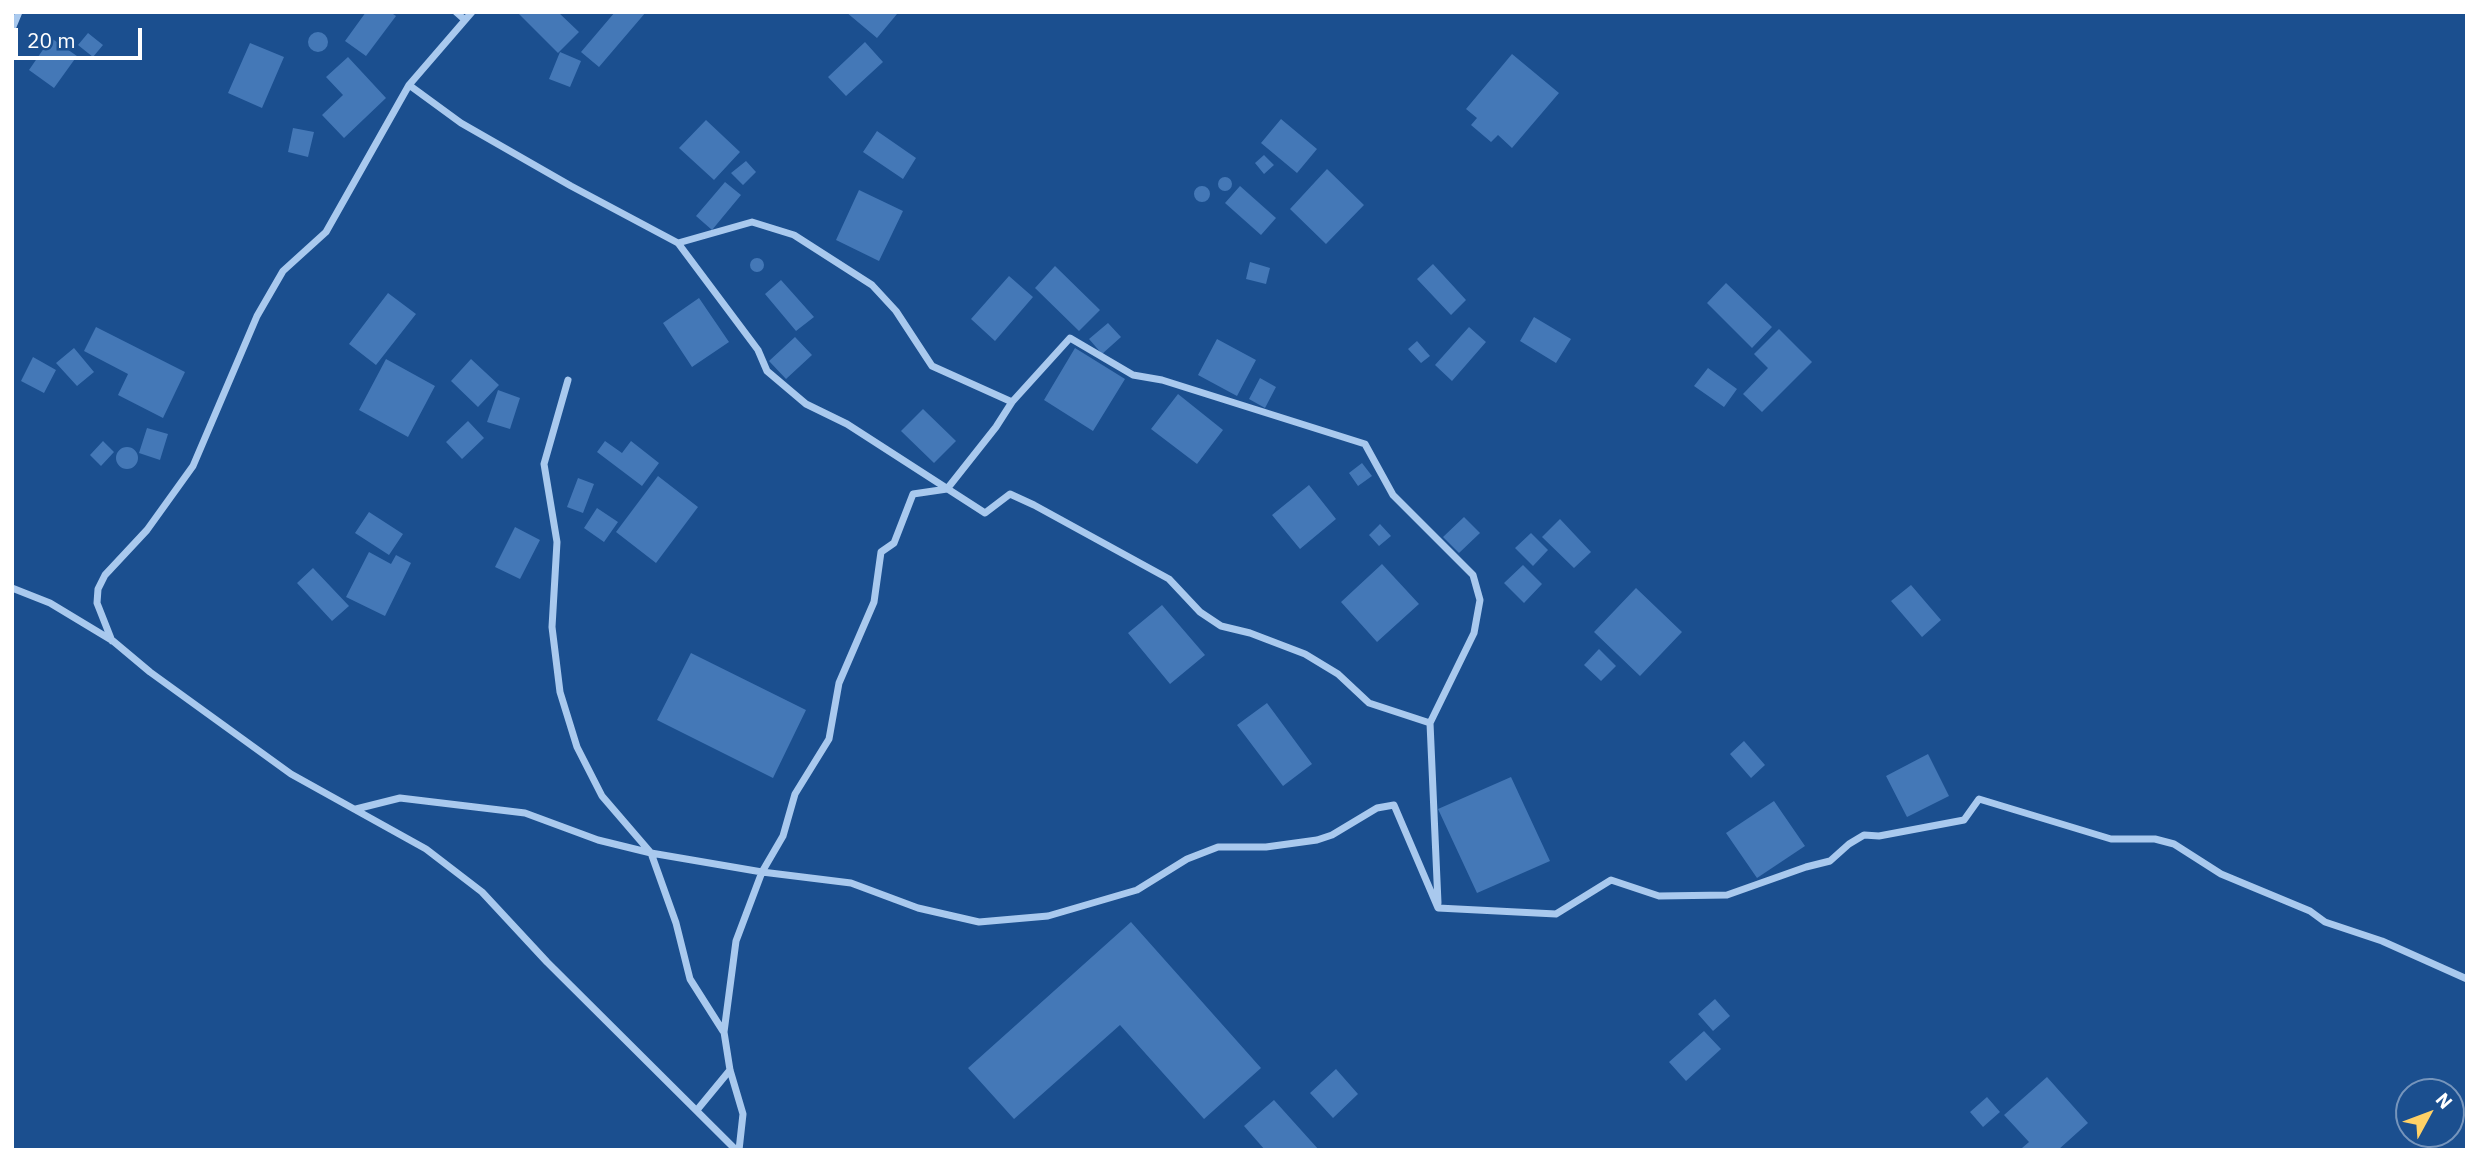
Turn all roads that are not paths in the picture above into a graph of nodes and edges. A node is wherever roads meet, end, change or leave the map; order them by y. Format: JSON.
{"nodes":[{"id":1,"x":19,"y":12,"type":"edge"},
{"id":2,"x":456,"y":12,"type":"edge"},
{"id":3,"x":472,"y":12,"type":"edge"},
{"id":4,"x":465,"y":20,"type":"junction"},
{"id":5,"x":12,"y":29,"type":"edge"},
{"id":6,"x":409,"y":85,"type":"junction"},
{"id":7,"x":678,"y":243,"type":"junction"},
{"id":8,"x":569,"y":380,"type":"dead end"},
{"id":9,"x":1012,"y":402,"type":"junction"},
{"id":10,"x":947,"y":489,"type":"junction"},
{"id":11,"x":12,"y":587,"type":"edge"},
{"id":12,"x":113,"y":641,"type":"junction"},
{"id":13,"x":1430,"y":723,"type":"junction"},
{"id":14,"x":356,"y":809,"type":"junction"},
{"id":15,"x":651,"y":853,"type":"junction"},
{"id":16,"x":762,"y":872,"type":"junction"},
{"id":17,"x":1438,"y":908,"type":"junction"},
{"id":18,"x":2467,"y":979,"type":"edge"},
{"id":19,"x":724,"y":1032,"type":"junction"},
{"id":20,"x":730,"y":1070,"type":"junction"},
{"id":21,"x":698,"y":1110,"type":"junction"},
{"id":22,"x":737,"y":1150,"type":"edge"}],
"edges":[{"from":1,"to":5,"type":"street"},
{"from":2,"to":4,"type":"street"},
{"from":3,"to":4,"type":"street"},
{"from":4,"to":6,"type":"street"},
{"from":6,"to":7,"type":"street"},
{"from":6,"to":12,"type":"street"},
{"from":7,"to":9,"type":"street"},
{"from":7,"to":10,"type":"street"},
{"from":8,"to":15,"type":"street"},
{"from":9,"to":10,"type":"street"},
{"from":9,"to":13,"type":"street"},
{"from":10,"to":13,"type":"street"},
{"from":10,"to":16,"type":"street"},
{"from":11,"to":12,"type":"street"},
{"from":12,"to":14,"type":"street"},
{"from":13,"to":17,"type":"street"},
{"from":14,"to":15,"type":"street"},
{"from":14,"to":21,"type":"street"},
{"from":15,"to":16,"type":"street"},
{"from":15,"to":19,"type":"street"},
{"from":16,"to":17,"type":"street"},
{"from":16,"to":19,"type":"street"},
{"from":17,"to":18,"type":"street"},
{"from":19,"to":20,"type":"street"},
{"from":20,"to":21,"type":"street"},
{"from":20,"to":22,"type":"street"},
{"from":21,"to":22,"type":"street"}]}
